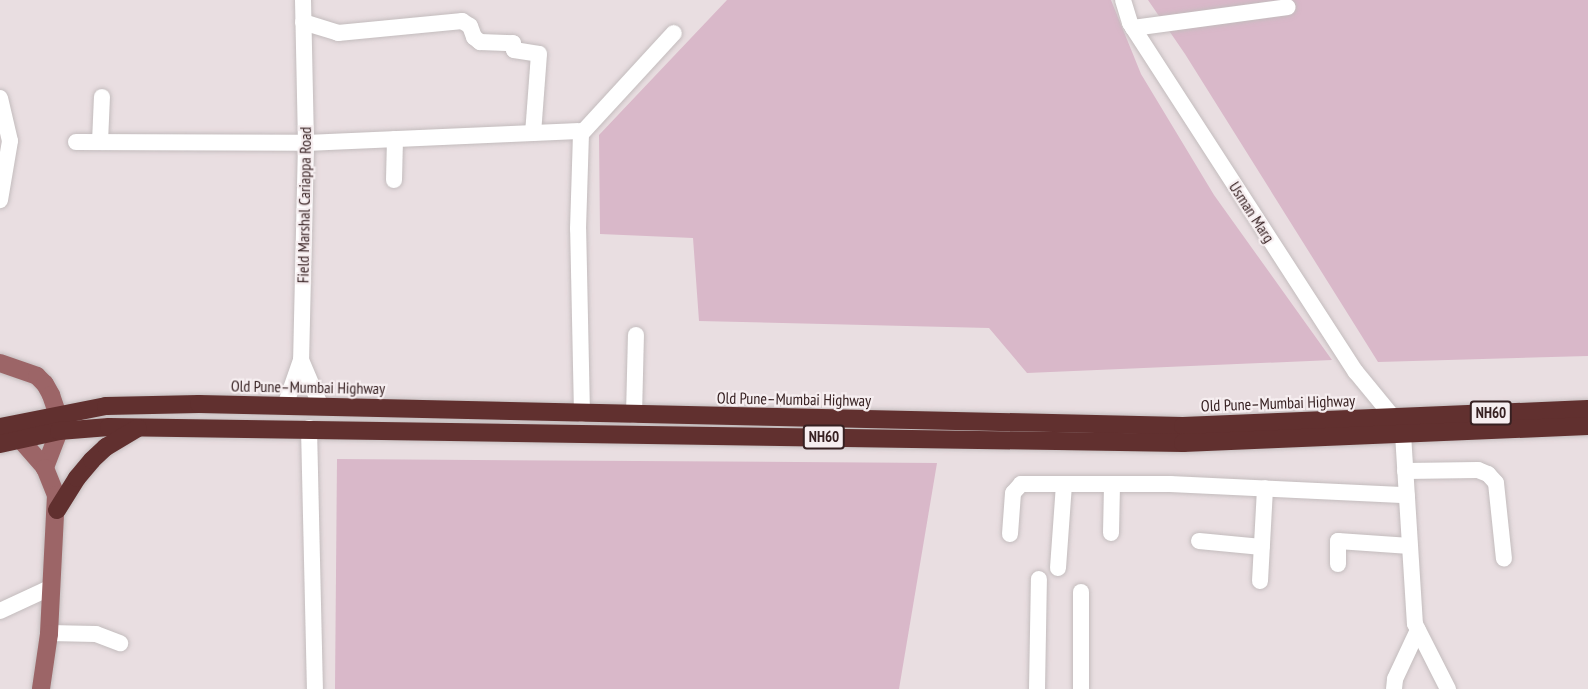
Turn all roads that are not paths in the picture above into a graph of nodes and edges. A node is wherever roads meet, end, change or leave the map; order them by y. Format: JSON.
{"nodes":[{"id":1,"x":303,"y":0,"type":"edge"},
{"id":2,"x":1123,"y":0,"type":"edge"},
{"id":3,"x":1235,"y":7,"type":"edge"},
{"id":4,"x":1288,"y":8,"type":"dead end"},
{"id":5,"x":303,"y":22,"type":"junction"},
{"id":6,"x":1133,"y":28,"type":"junction"},
{"id":7,"x":674,"y":33,"type":"dead end"},
{"id":8,"x":102,"y":97,"type":"dead end"},
{"id":9,"x":0,"y":98,"type":"edge"},
{"id":10,"x":582,"y":131,"type":"junction"},
{"id":11,"x":533,"y":134,"type":"junction"},
{"id":12,"x":395,"y":139,"type":"junction"},
{"id":13,"x":76,"y":142,"type":"dead end"},
{"id":14,"x":100,"y":142,"type":"junction"},
{"id":15,"x":306,"y":143,"type":"junction"},
{"id":16,"x":394,"y":180,"type":"dead end"},
{"id":17,"x":0,"y":200,"type":"edge"},
{"id":18,"x":636,"y":335,"type":"dead end"},
{"id":19,"x":301,"y":360,"type":"junction"},
{"id":20,"x":0,"y":363,"type":"edge"},
{"id":21,"x":285,"y":406,"type":"junction"},
{"id":22,"x":321,"y":406,"type":"junction"},
{"id":23,"x":1588,"y":409,"type":"edge"},
{"id":24,"x":582,"y":414,"type":"junction"},
{"id":25,"x":634,"y":415,"type":"junction"},
{"id":26,"x":1393,"y":417,"type":"junction"},
{"id":27,"x":59,"y":423,"type":"junction"},
{"id":28,"x":1588,"y":426,"type":"edge"},
{"id":29,"x":138,"y":428,"type":"junction"},
{"id":30,"x":309,"y":428,"type":"junction"},
{"id":31,"x":13,"y":430,"type":"edge"},
{"id":32,"x":1403,"y":434,"type":"junction"},
{"id":33,"x":0,"y":444,"type":"edge"},
{"id":34,"x":45,"y":468,"type":"junction"},
{"id":35,"x":1405,"y":471,"type":"junction"},
{"id":36,"x":1064,"y":484,"type":"junction"},
{"id":37,"x":1112,"y":484,"type":"junction"},
{"id":38,"x":1265,"y":488,"type":"junction"},
{"id":39,"x":1407,"y":495,"type":"junction"},
{"id":40,"x":57,"y":510,"type":"junction"},
{"id":41,"x":1111,"y":533,"type":"dead end"},
{"id":42,"x":1010,"y":534,"type":"dead end"},
{"id":43,"x":1199,"y":542,"type":"dead end"},
{"id":44,"x":1410,"y":546,"type":"junction"},
{"id":45,"x":1262,"y":547,"type":"junction"},
{"id":46,"x":1504,"y":559,"type":"dead end"},
{"id":47,"x":1338,"y":564,"type":"dead end"},
{"id":48,"x":1058,"y":568,"type":"dead end"},
{"id":49,"x":1039,"y":579,"type":"dead end"},
{"id":50,"x":1260,"y":580,"type":"dead end"},
{"id":51,"x":52,"y":587,"type":"junction"},
{"id":52,"x":1081,"y":592,"type":"dead end"},
{"id":53,"x":0,"y":610,"type":"edge"},
{"id":54,"x":1418,"y":630,"type":"junction"},
{"id":55,"x":50,"y":633,"type":"junction"},
{"id":56,"x":120,"y":643,"type":"dead end"},
{"id":57,"x":41,"y":689,"type":"edge"},
{"id":58,"x":315,"y":689,"type":"edge"},
{"id":59,"x":1037,"y":689,"type":"edge"},
{"id":60,"x":1081,"y":689,"type":"edge"},
{"id":61,"x":1394,"y":689,"type":"edge"},
{"id":62,"x":1448,"y":689,"type":"edge"}],
"edges":[{"from":1,"to":5,"type":"street","name":"Field Marshal Cariappa Road"},
{"from":2,"to":6,"type":"street","name":"Usman Marg"},
{"from":3,"to":4,"type":"street"},
{"from":3,"to":6,"type":"street"},
{"from":5,"to":11,"type":"street"},
{"from":5,"to":15,"type":"street","name":"Field Marshal Cariappa Road"},
{"from":6,"to":26,"type":"street","name":"Usman Marg"},
{"from":7,"to":10,"type":"street"},
{"from":8,"to":14,"type":"street"},
{"from":9,"to":17,"type":"street"},
{"from":10,"to":11,"type":"street"},
{"from":10,"to":24,"type":"street"},
{"from":11,"to":12,"type":"street"},
{"from":12,"to":15,"type":"street"},
{"from":12,"to":16,"type":"street"},
{"from":13,"to":14,"type":"street"},
{"from":14,"to":15,"type":"street"},
{"from":15,"to":19,"type":"street","name":"Field Marshal Cariappa Road"},
{"from":18,"to":25,"type":"street"},
{"from":19,"to":21,"type":"street"},
{"from":19,"to":22,"type":"street","name":"Field Marshal Cariappa Road"},
{"from":20,"to":27,"type":"main road"},
{"from":21,"to":22,"type":"highway","name":"Old Pune–Mumbai Highway","number":"NH60"},
{"from":21,"to":27,"type":"highway","name":"Old Pune–Mumbai Highway","number":"NH60"},
{"from":22,"to":24,"type":"highway","name":"Old Pune–Mumbai Highway","number":"NH60"},
{"from":23,"to":26,"type":"highway","name":"Old Pune–Mumbai Highway","number":"NH60"},
{"from":24,"to":25,"type":"highway","name":"Old Pune–Mumbai Highway","number":"NH60"},
{"from":25,"to":26,"type":"highway","name":"Old Pune–Mumbai Highway","number":"NH60"},
{"from":27,"to":29,"type":"highway","name":"Old Pune–Mumbai Highway","number":"NH60"},
{"from":27,"to":31,"type":"highway","name":"Old Pune–Mumbai Highway","number":"NH60"},
{"from":27,"to":34,"type":"main road"},
{"from":28,"to":32,"type":"highway","name":"Old Pune–Mumbai Highway","number":"NH60"},
{"from":29,"to":30,"type":"highway","name":"Old Pune–Mumbai Highway","number":"NH60"},
{"from":29,"to":40,"type":"highway"},
{"from":30,"to":32,"type":"highway","name":"Old Pune–Mumbai Highway","number":"NH60"},
{"from":30,"to":58,"type":"street"},
{"from":31,"to":33,"type":"highway","name":"Old Pune–Mumbai Highway","number":"NH60"},
{"from":31,"to":34,"type":"main road"},
{"from":32,"to":35,"type":"street"},
{"from":34,"to":40,"type":"main road"},
{"from":35,"to":39,"type":"street"},
{"from":35,"to":46,"type":"street"},
{"from":36,"to":37,"type":"street"},
{"from":36,"to":42,"type":"street"},
{"from":36,"to":48,"type":"street"},
{"from":37,"to":38,"type":"street"},
{"from":37,"to":41,"type":"street"},
{"from":38,"to":39,"type":"street"},
{"from":38,"to":45,"type":"street"},
{"from":39,"to":44,"type":"street"},
{"from":40,"to":51,"type":"main road"},
{"from":43,"to":45,"type":"street"},
{"from":44,"to":47,"type":"street"},
{"from":44,"to":54,"type":"street"},
{"from":45,"to":50,"type":"street"},
{"from":49,"to":59,"type":"street"},
{"from":51,"to":53,"type":"street"},
{"from":51,"to":55,"type":"main road"},
{"from":52,"to":60,"type":"street"},
{"from":54,"to":61,"type":"street"},
{"from":54,"to":62,"type":"street"},
{"from":55,"to":56,"type":"street"},
{"from":55,"to":57,"type":"main road"}]}
